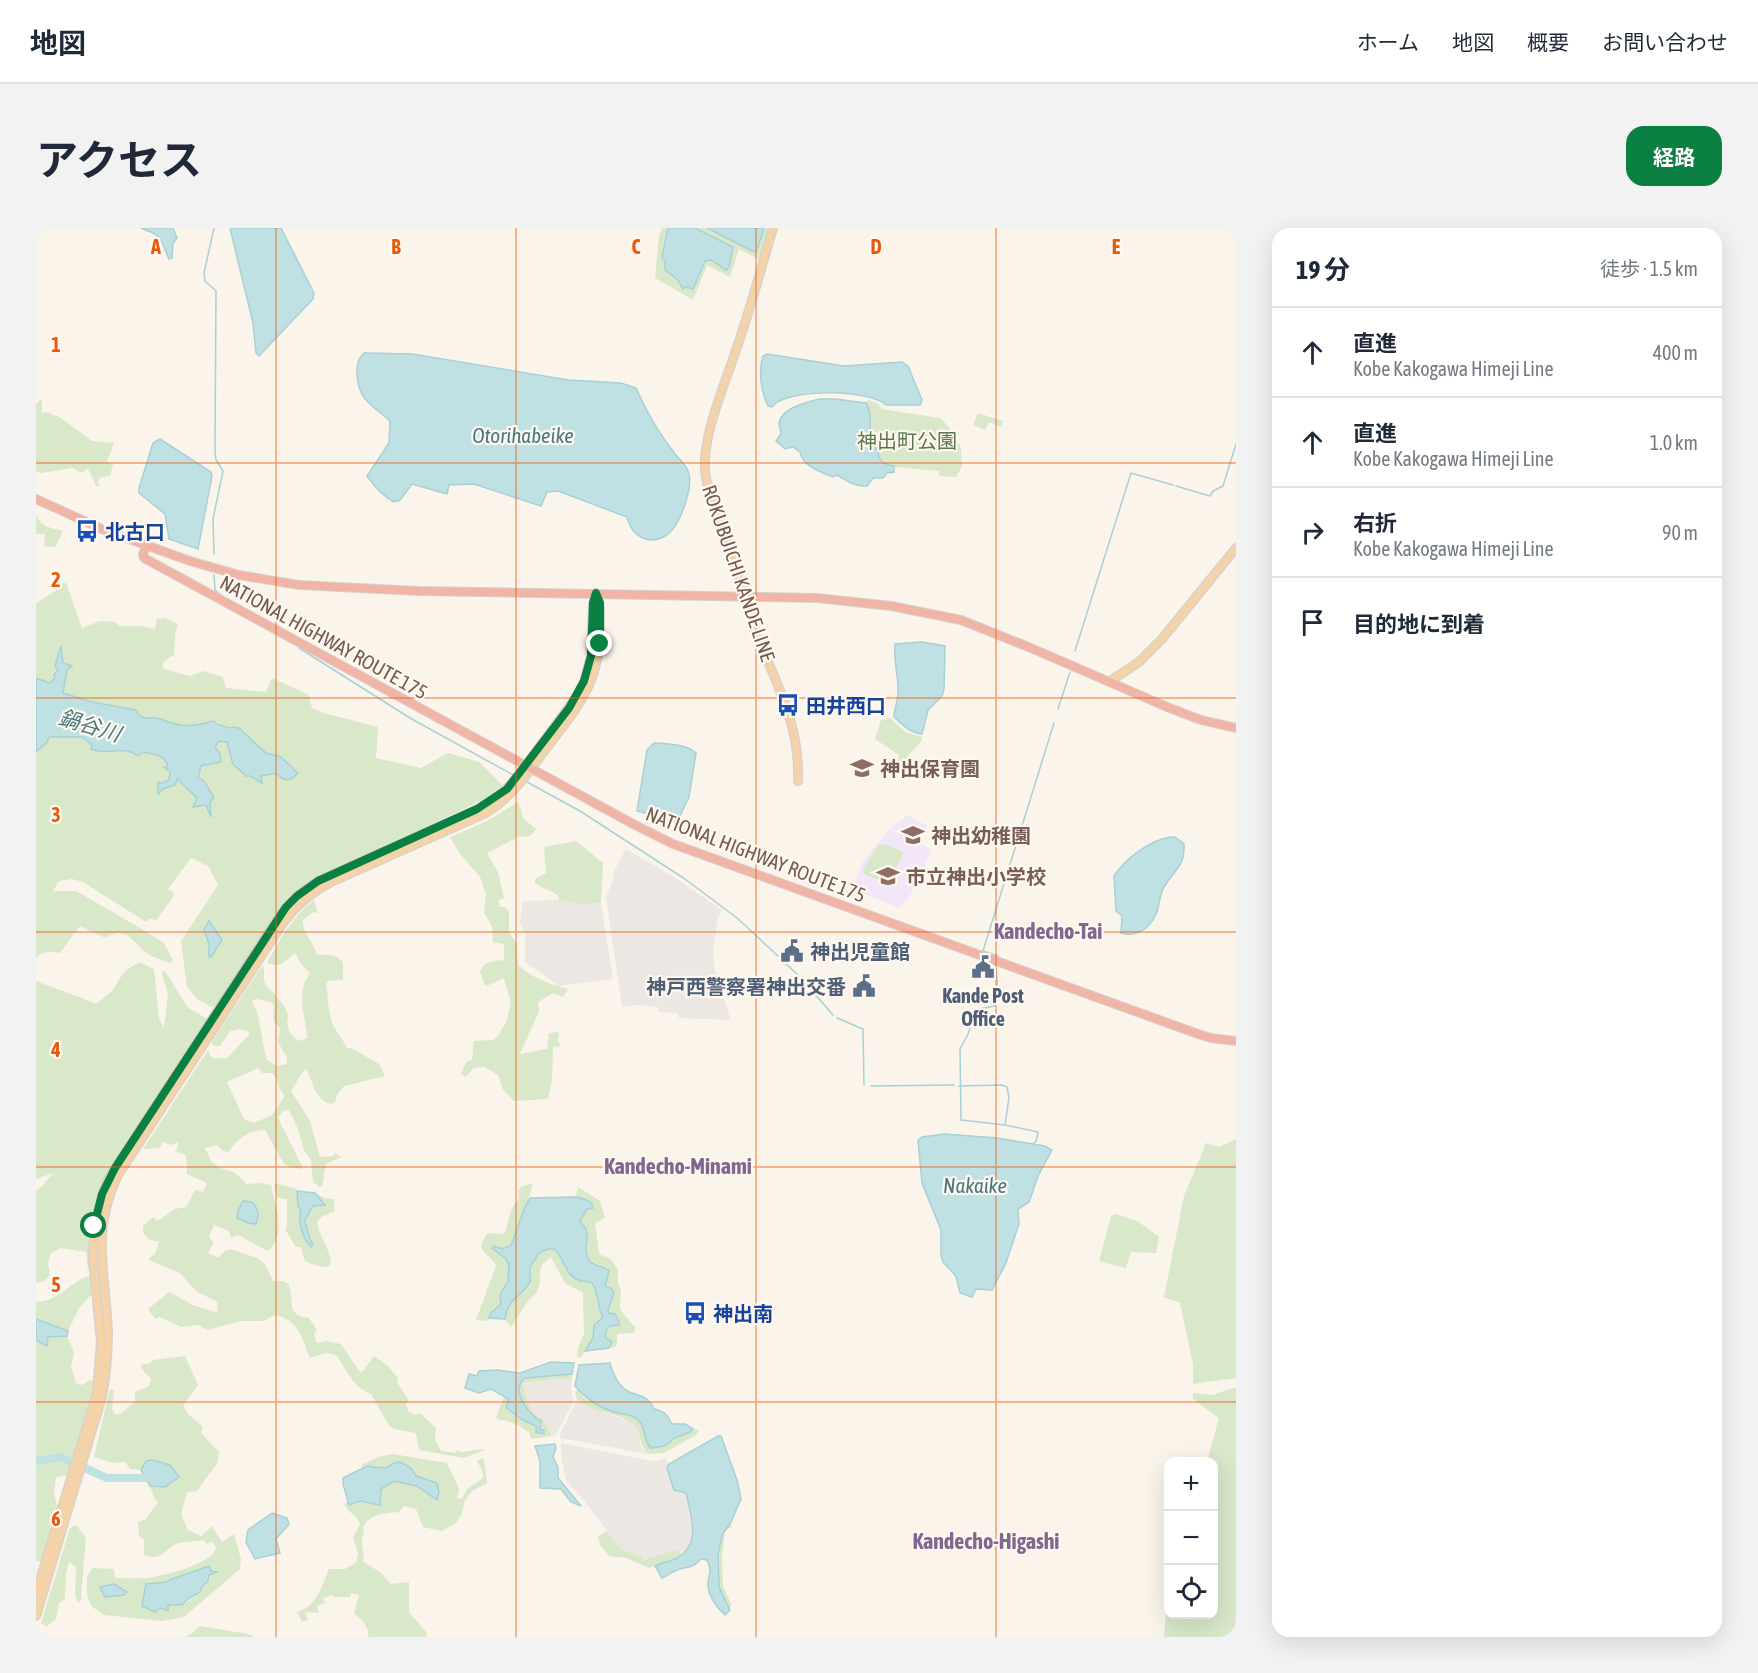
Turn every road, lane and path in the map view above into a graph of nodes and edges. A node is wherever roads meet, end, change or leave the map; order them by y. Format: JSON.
{"nodes":[{"id":1,"x":773,"y":228,"type":"edge"},
{"id":2,"x":36,"y":499,"type":"edge"},
{"id":3,"x":147,"y":545,"type":"junction"},
{"id":4,"x":1236,"y":548,"type":"edge"},
{"id":5,"x":596,"y":593,"type":"junction"},
{"id":6,"x":746,"y":596,"type":"junction"},
{"id":7,"x":1109,"y":682,"type":"junction"},
{"id":8,"x":1236,"y":728,"type":"edge"},
{"id":9,"x":528,"y":767,"type":"junction"},
{"id":10,"x":798,"y":781,"type":"dead end"},
{"id":11,"x":1236,"y":1041,"type":"edge"},
{"id":12,"x":36,"y":1593,"type":"edge"},
{"id":13,"x":36,"y":1616,"type":"edge"}],
"edges":[{"from":1,"to":6,"type":"main road","name":"ROKUBUICHI KANDE LINE"},
{"from":2,"to":3,"type":"highway","name":"NATIONAL HIGHWAY ROUTE 175"},
{"from":3,"to":5,"type":"highway","name":"NATIONAL HIGHWAY ROUTE 175"},
{"from":3,"to":9,"type":"highway","name":"NATIONAL HIGHWAY ROUTE 175"},
{"from":4,"to":7,"type":"main road"},
{"from":5,"to":6,"type":"highway","name":"NATIONAL HIGHWAY ROUTE 175"},
{"from":5,"to":9,"type":"main road"},
{"from":6,"to":7,"type":"highway","name":"NATIONAL HIGHWAY ROUTE 175"},
{"from":6,"to":10,"type":"main road","name":"ROKUBUICHI KANDE LINE"},
{"from":7,"to":8,"type":"highway","name":"NATIONAL HIGHWAY ROUTE 175"},
{"from":9,"to":11,"type":"highway","name":"NATIONAL HIGHWAY ROUTE 175"},
{"from":9,"to":12,"type":"main road"},
{"from":9,"to":13,"type":"main road"}]}
